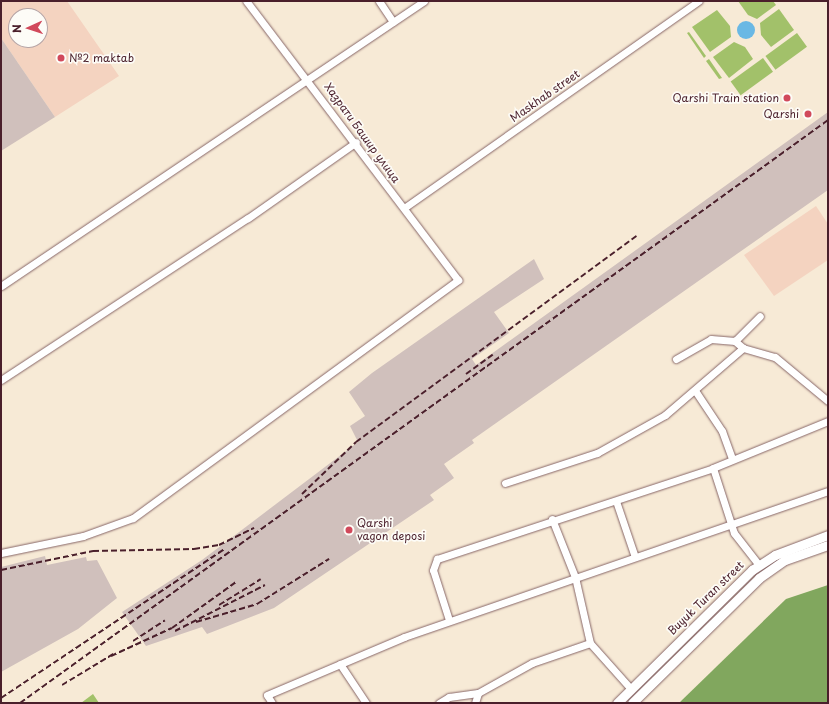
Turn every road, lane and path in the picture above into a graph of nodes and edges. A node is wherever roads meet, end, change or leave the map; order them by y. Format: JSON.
{"nodes":[{"id":1,"x":246,"y":1,"type":"edge"},
{"id":2,"x":379,"y":1,"type":"edge"},
{"id":3,"x":424,"y":1,"type":"edge"},
{"id":4,"x":698,"y":1,"type":"edge"},
{"id":5,"x":393,"y":22,"type":"junction"},
{"id":6,"x":309,"y":79,"type":"junction"},
{"id":7,"x":356,"y":142,"type":"junction"},
{"id":8,"x":404,"y":208,"type":"junction"},
{"id":9,"x":1,"y":286,"type":"edge"},
{"id":10,"x":760,"y":316,"type":"dead end"},
{"id":11,"x":735,"y":341,"type":"junction"},
{"id":12,"x":743,"y":348,"type":"junction"},
{"id":13,"x":676,"y":359,"type":"dead end"},
{"id":14,"x":1,"y":380,"type":"edge"},
{"id":15,"x":696,"y":392,"type":"junction"},
{"id":16,"x":828,"y":401,"type":"edge"},
{"id":17,"x":828,"y":421,"type":"edge"},
{"id":18,"x":732,"y":459,"type":"junction"},
{"id":19,"x":713,"y":468,"type":"junction"},
{"id":20,"x":505,"y":483,"type":"dead end"},
{"id":21,"x":828,"y":491,"type":"edge"},
{"id":22,"x":616,"y":501,"type":"junction"},
{"id":23,"x":552,"y":519,"type":"junction"},
{"id":24,"x":732,"y":525,"type":"junction"},
{"id":25,"x":828,"y":535,"type":"edge"},
{"id":26,"x":828,"y":544,"type":"edge"},
{"id":27,"x":1,"y":553,"type":"edge"},
{"id":28,"x":635,"y":557,"type":"junction"},
{"id":29,"x":759,"y":565,"type":"junction"},
{"id":30,"x":576,"y":577,"type":"junction"},
{"id":31,"x":450,"y":620,"type":"junction"},
{"id":32,"x":590,"y":643,"type":"junction"},
{"id":33,"x":340,"y":664,"type":"junction"},
{"id":34,"x":631,"y":689,"type":"junction"},
{"id":35,"x":478,"y":693,"type":"junction"},
{"id":36,"x":272,"y":703,"type":"edge"},
{"id":37,"x":366,"y":703,"type":"edge"},
{"id":38,"x":439,"y":703,"type":"edge"},
{"id":39,"x":475,"y":703,"type":"edge"},
{"id":40,"x":617,"y":703,"type":"edge"},
{"id":41,"x":632,"y":703,"type":"edge"}],
"edges":[{"from":1,"to":6,"type":"street","name":"Хазрати Башир улица"},
{"from":2,"to":5,"type":"street"},
{"from":3,"to":5,"type":"street"},
{"from":4,"to":8,"type":"street","name":"Maskhab street"},
{"from":5,"to":6,"type":"street"},
{"from":6,"to":7,"type":"street","name":"Хазрати Башир улица"},
{"from":6,"to":9,"type":"street"},
{"from":7,"to":8,"type":"street","name":"Хазрати Башир улица"},
{"from":7,"to":14,"type":"street"},
{"from":8,"to":27,"type":"street","name":"Хазрати Башир улица"},
{"from":10,"to":11,"type":"street"},
{"from":11,"to":12,"type":"street"},
{"from":11,"to":13,"type":"street"},
{"from":12,"to":15,"type":"street"},
{"from":12,"to":16,"type":"street"},
{"from":15,"to":18,"type":"street"},
{"from":15,"to":20,"type":"street"},
{"from":17,"to":18,"type":"street"},
{"from":18,"to":19,"type":"street"},
{"from":19,"to":22,"type":"street"},
{"from":19,"to":24,"type":"street"},
{"from":21,"to":24,"type":"street"},
{"from":22,"to":23,"type":"street"},
{"from":22,"to":28,"type":"street"},
{"from":23,"to":30,"type":"street"},
{"from":23,"to":31,"type":"street"},
{"from":24,"to":28,"type":"street"},
{"from":24,"to":29,"type":"street"},
{"from":25,"to":29,"type":"main road","name":"Buyuk Turan street"},
{"from":26,"to":41,"type":"main road","name":"Buyuk Turan street"},
{"from":28,"to":30,"type":"street"},
{"from":29,"to":34,"type":"main road","name":"Buyuk Turan street"},
{"from":30,"to":31,"type":"street"},
{"from":30,"to":32,"type":"street"},
{"from":31,"to":33,"type":"street"},
{"from":32,"to":34,"type":"street"},
{"from":32,"to":35,"type":"street"},
{"from":33,"to":36,"type":"street"},
{"from":33,"to":37,"type":"street"},
{"from":34,"to":40,"type":"main road","name":"Buyuk Turan street"},
{"from":35,"to":38,"type":"street"},
{"from":35,"to":39,"type":"street"}]}
